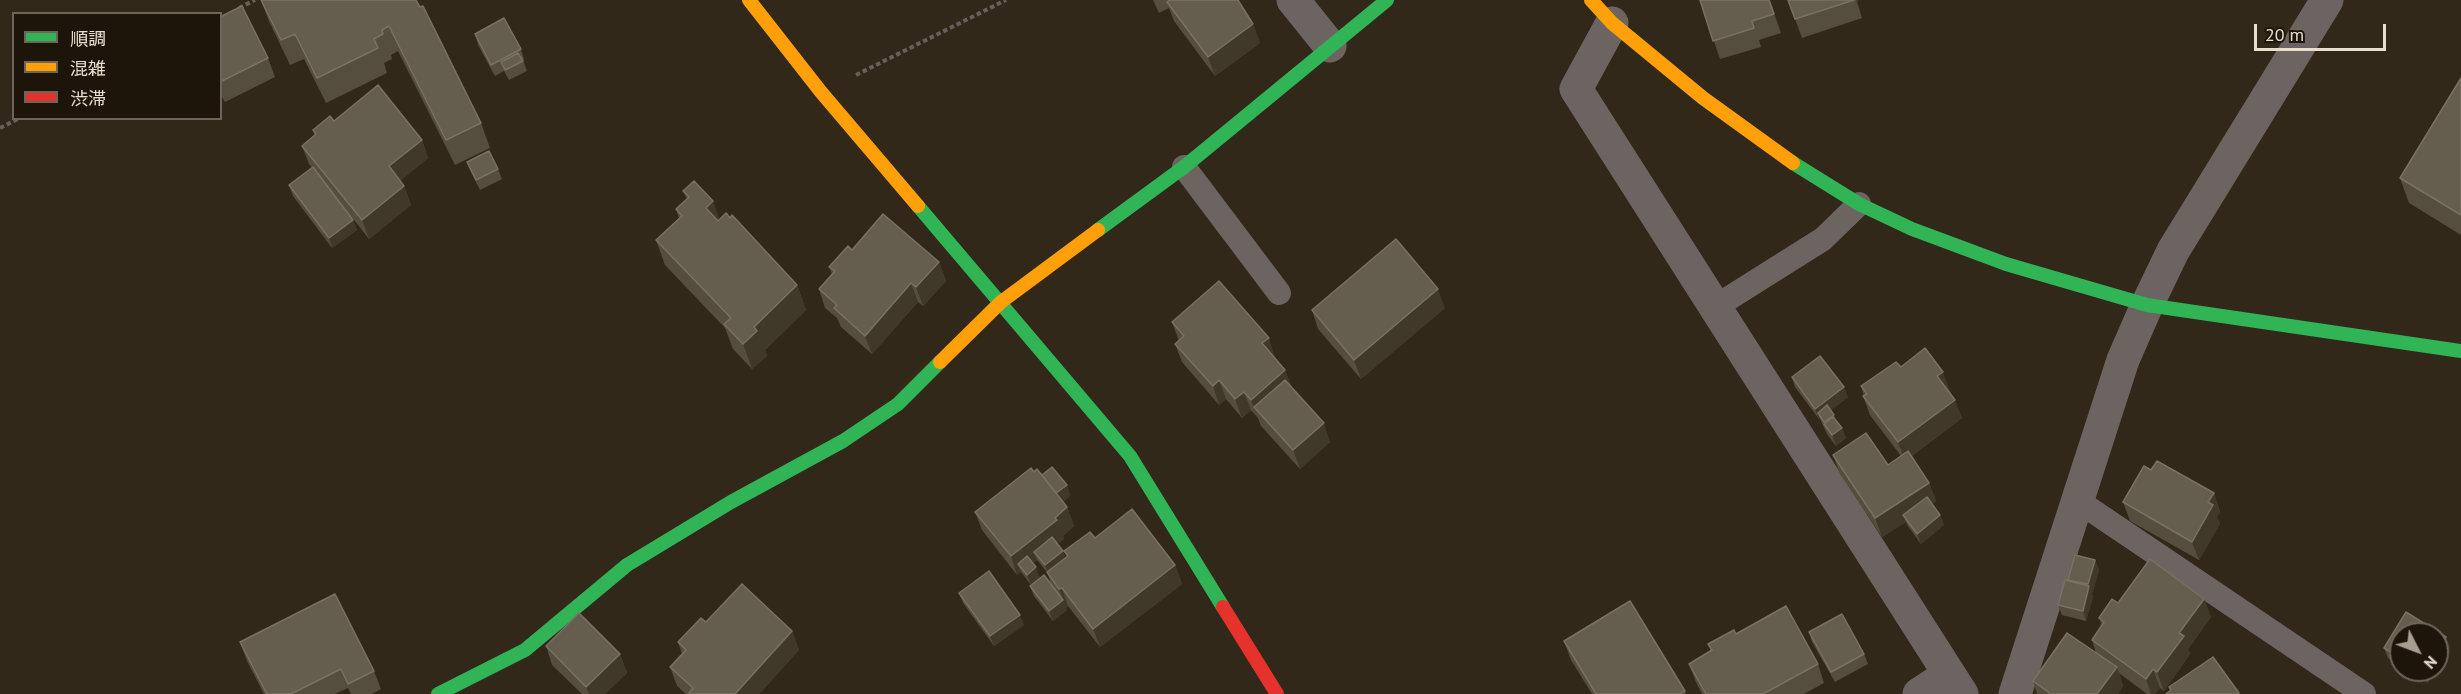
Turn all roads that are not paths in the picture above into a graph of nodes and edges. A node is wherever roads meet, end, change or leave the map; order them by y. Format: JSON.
{"nodes":[{"id":1,"x":749,"y":0,"type":"edge"},
{"id":2,"x":1293,"y":0,"type":"edge"},
{"id":3,"x":1387,"y":0,"type":"edge"},
{"id":4,"x":2327,"y":0,"type":"edge"},
{"id":5,"x":1601,"y":11,"type":"edge"},
{"id":6,"x":1330,"y":46,"type":"junction"},
{"id":7,"x":1184,"y":167,"type":"junction"},
{"id":8,"x":1859,"y":204,"type":"junction"},
{"id":9,"x":1279,"y":293,"type":"dead end"},
{"id":10,"x":1001,"y":302,"type":"junction"},
{"id":11,"x":2147,"y":305,"type":"junction"},
{"id":12,"x":1714,"y":307,"type":"junction"},
{"id":13,"x":2461,"y":351,"type":"edge"},
{"id":14,"x":2078,"y":501,"type":"junction"},
{"id":15,"x":1955,"y":684,"type":"edge"},
{"id":16,"x":438,"y":694,"type":"edge"},
{"id":17,"x":1277,"y":694,"type":"edge"},
{"id":18,"x":1919,"y":694,"type":"edge"},
{"id":19,"x":2015,"y":694,"type":"edge"},
{"id":20,"x":2364,"y":694,"type":"edge"}],
"edges":[{"from":1,"to":10,"type":"street"},
{"from":2,"to":6,"type":"street"},
{"from":3,"to":6,"type":"street"},
{"from":4,"to":11,"type":"street"},
{"from":5,"to":8,"type":"street"},
{"from":5,"to":12,"type":"street"},
{"from":6,"to":7,"type":"street"},
{"from":7,"to":9,"type":"lane"},
{"from":7,"to":10,"type":"street"},
{"from":8,"to":11,"type":"street"},
{"from":8,"to":12,"type":"lane"},
{"from":10,"to":16,"type":"street"},
{"from":10,"to":17,"type":"street"},
{"from":11,"to":13,"type":"street"},
{"from":11,"to":14,"type":"street"},
{"from":12,"to":15,"type":"street"},
{"from":14,"to":19,"type":"street"},
{"from":14,"to":20,"type":"lane"},
{"from":15,"to":18,"type":"street"}]}
